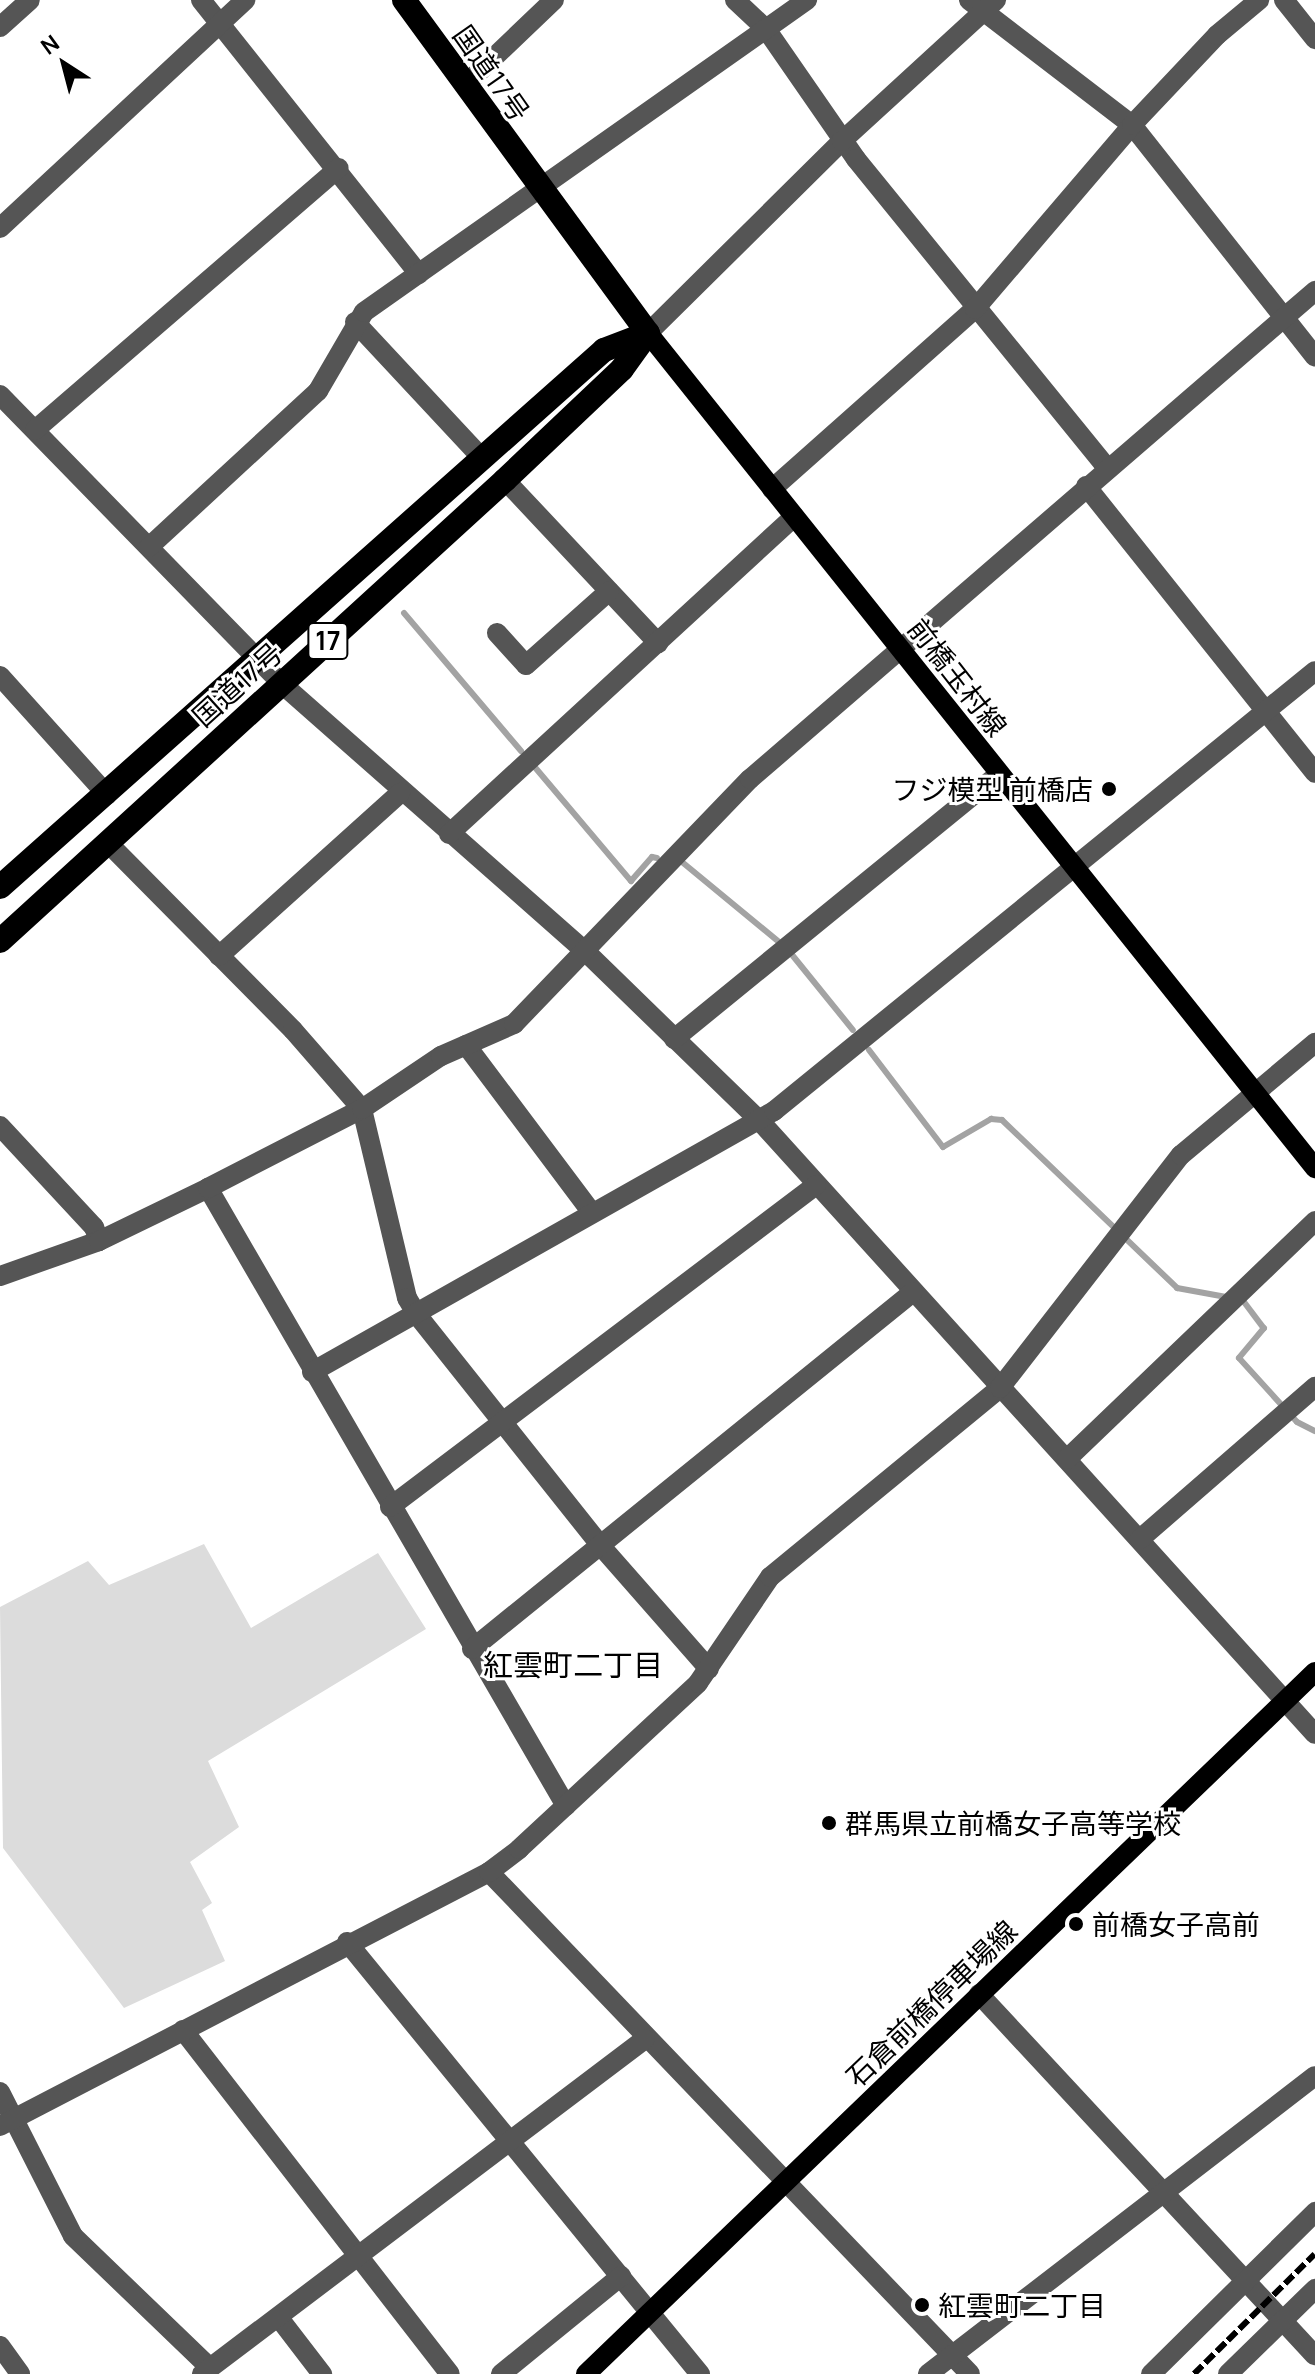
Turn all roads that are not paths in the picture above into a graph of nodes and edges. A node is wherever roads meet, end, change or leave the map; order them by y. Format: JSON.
{"nodes":[{"id":1,"x":30,"y":0,"type":"edge"},
{"id":2,"x":201,"y":0,"type":"edge"},
{"id":3,"x":245,"y":0,"type":"edge"},
{"id":4,"x":404,"y":0,"type":"edge"},
{"id":5,"x":554,"y":0,"type":"edge"},
{"id":6,"x":735,"y":0,"type":"edge"},
{"id":7,"x":807,"y":0,"type":"edge"},
{"id":8,"x":1259,"y":0,"type":"edge"},
{"id":9,"x":1284,"y":0,"type":"edge"},
{"id":10,"x":983,"y":4,"type":"edge"},
{"id":11,"x":221,"y":24,"type":"junction"},
{"id":12,"x":0,"y":27,"type":"edge"},
{"id":13,"x":766,"y":29,"type":"junction"},
{"id":14,"x":1315,"y":39,"type":"edge"},
{"id":15,"x":465,"y":85,"type":"junction"},
{"id":16,"x":1132,"y":125,"type":"junction"},
{"id":17,"x":842,"y":141,"type":"junction"},
{"id":18,"x":338,"y":168,"type":"junction"},
{"id":19,"x":539,"y":190,"type":"junction"},
{"id":20,"x":0,"y":228,"type":"edge"},
{"id":21,"x":419,"y":274,"type":"junction"},
{"id":22,"x":1315,"y":291,"type":"edge"},
{"id":23,"x":975,"y":309,"type":"junction"},
{"id":24,"x":1283,"y":317,"type":"junction"},
{"id":25,"x":355,"y":322,"type":"junction"},
{"id":26,"x":648,"y":333,"type":"junction"},
{"id":27,"x":1315,"y":357,"type":"edge"},
{"id":28,"x":0,"y":395,"type":"edge"},
{"id":29,"x":35,"y":430,"type":"junction"},
{"id":30,"x":482,"y":458,"type":"junction"},
{"id":31,"x":1107,"y":468,"type":"junction"},
{"id":32,"x":505,"y":480,"type":"junction"},
{"id":33,"x":1086,"y":486,"type":"junction"},
{"id":34,"x":772,"y":489,"type":"junction"},
{"id":35,"x":794,"y":517,"type":"junction"},
{"id":36,"x":149,"y":547,"type":"junction"},
{"id":37,"x":609,"y":591,"type":"junction"},
{"id":38,"x":497,"y":633,"type":"dead end"},
{"id":39,"x":658,"y":643,"type":"junction"},
{"id":40,"x":899,"y":647,"type":"junction"},
{"id":41,"x":258,"y":660,"type":"junction"},
{"id":42,"x":1315,"y":671,"type":"edge"},
{"id":43,"x":0,"y":676,"type":"edge"},
{"id":44,"x":282,"y":684,"type":"junction"},
{"id":45,"x":1267,"y":712,"type":"junction"},
{"id":46,"x":1315,"y":773,"type":"edge"},
{"id":47,"x":999,"y":774,"type":"junction"},
{"id":48,"x":400,"y":793,"type":"junction"},
{"id":49,"x":107,"y":795,"type":"junction"},
{"id":50,"x":449,"y":834,"type":"junction"},
{"id":51,"x":108,"y":843,"type":"junction"},
{"id":52,"x":1075,"y":871,"type":"junction"},
{"id":53,"x":0,"y":887,"type":"edge"},
{"id":54,"x":0,"y":941,"type":"edge"},
{"id":55,"x":585,"y":951,"type":"junction"},
{"id":56,"x":219,"y":956,"type":"junction"},
{"id":57,"x":674,"y":1039,"type":"junction"},
{"id":58,"x":1315,"y":1043,"type":"edge"},
{"id":59,"x":466,"y":1045,"type":"junction"},
{"id":60,"x":1255,"y":1094,"type":"junction"},
{"id":61,"x":362,"y":1109,"type":"junction"},
{"id":62,"x":759,"y":1120,"type":"junction"},
{"id":63,"x":0,"y":1126,"type":"edge"},
{"id":64,"x":1315,"y":1168,"type":"edge"},
{"id":65,"x":816,"y":1185,"type":"junction"},
{"id":66,"x":208,"y":1188,"type":"junction"},
{"id":67,"x":592,"y":1213,"type":"junction"},
{"id":68,"x":1315,"y":1221,"type":"edge"},
{"id":69,"x":99,"y":1241,"type":"junction"},
{"id":70,"x":0,"y":1276,"type":"edge"},
{"id":71,"x":913,"y":1292,"type":"junction"},
{"id":72,"x":418,"y":1316,"type":"junction"},
{"id":73,"x":312,"y":1372,"type":"junction"},
{"id":74,"x":1315,"y":1387,"type":"edge"},
{"id":75,"x":1000,"y":1388,"type":"junction"},
{"id":76,"x":502,"y":1423,"type":"junction"},
{"id":77,"x":1067,"y":1459,"type":"junction"},
{"id":78,"x":390,"y":1507,"type":"junction"},
{"id":79,"x":1140,"y":1539,"type":"junction"},
{"id":80,"x":600,"y":1545,"type":"junction"},
{"id":81,"x":472,"y":1649,"type":"junction"},
{"id":82,"x":709,"y":1669,"type":"junction"},
{"id":83,"x":1315,"y":1672,"type":"edge"},
{"id":84,"x":1287,"y":1699,"type":"junction"},
{"id":85,"x":1315,"y":1734,"type":"edge"},
{"id":86,"x":566,"y":1806,"type":"junction"},
{"id":87,"x":489,"y":1872,"type":"junction"},
{"id":88,"x":347,"y":1942,"type":"junction"},
{"id":89,"x":979,"y":1994,"type":"junction"},
{"id":90,"x":183,"y":2030,"type":"junction"},
{"id":91,"x":645,"y":2039,"type":"junction"},
{"id":92,"x":1315,"y":2076,"type":"edge"},
{"id":93,"x":0,"y":2092,"type":"edge"},
{"id":94,"x":6,"y":2122,"type":"edge"},
{"id":95,"x":511,"y":2143,"type":"junction"},
{"id":96,"x":786,"y":2183,"type":"junction"},
{"id":97,"x":1161,"y":2191,"type":"junction"},
{"id":98,"x":1315,"y":2212,"type":"edge"},
{"id":99,"x":362,"y":2256,"type":"junction"},
{"id":100,"x":621,"y":2276,"type":"junction"},
{"id":101,"x":1246,"y":2280,"type":"junction"},
{"id":102,"x":1315,"y":2289,"type":"edge"},
{"id":103,"x":651,"y":2311,"type":"junction"},
{"id":104,"x":279,"y":2318,"type":"junction"},
{"id":105,"x":1284,"y":2320,"type":"junction"},
{"id":106,"x":0,"y":2346,"type":"edge"},
{"id":107,"x":951,"y":2355,"type":"junction"},
{"id":108,"x":1315,"y":2355,"type":"edge"},
{"id":109,"x":206,"y":2371,"type":"edge"},
{"id":110,"x":20,"y":2374,"type":"edge"},
{"id":111,"x":322,"y":2374,"type":"edge"},
{"id":112,"x":450,"y":2374,"type":"edge"},
{"id":113,"x":501,"y":2374,"type":"edge"},
{"id":114,"x":586,"y":2374,"type":"edge"},
{"id":115,"x":700,"y":2374,"type":"edge"},
{"id":116,"x":928,"y":2374,"type":"edge"},
{"id":117,"x":970,"y":2374,"type":"edge"},
{"id":118,"x":1151,"y":2374,"type":"edge"},
{"id":119,"x":1228,"y":2374,"type":"edge"}],
"edges":[{"from":1,"to":12,"type":"street"},
{"from":2,"to":11,"type":"street"},
{"from":3,"to":11,"type":"street"},
{"from":4,"to":15,"type":"highway","name":"国道17号"},
{"from":5,"to":15,"type":"street"},
{"from":6,"to":13,"type":"street"},
{"from":7,"to":13,"type":"street"},
{"from":8,"to":16,"type":"street"},
{"from":9,"to":14,"type":"street"},
{"from":10,"to":16,"type":"street"},
{"from":10,"to":17,"type":"street"},
{"from":11,"to":18,"type":"street"},
{"from":11,"to":20,"type":"street"},
{"from":13,"to":17,"type":"street"},
{"from":13,"to":19,"type":"street"},
{"from":15,"to":19,"type":"highway","name":"国道17号"},
{"from":16,"to":23,"type":"street"},
{"from":16,"to":24,"type":"street"},
{"from":17,"to":23,"type":"street"},
{"from":17,"to":26,"type":"street"},
{"from":18,"to":21,"type":"street"},
{"from":18,"to":29,"type":"street"},
{"from":19,"to":21,"type":"street"},
{"from":19,"to":26,"type":"highway","name":"国道17号"},
{"from":21,"to":25,"type":"street"},
{"from":22,"to":24,"type":"street"},
{"from":23,"to":31,"type":"street"},
{"from":23,"to":34,"type":"street"},
{"from":24,"to":27,"type":"street"},
{"from":24,"to":31,"type":"street"},
{"from":25,"to":30,"type":"street"},
{"from":25,"to":36,"type":"street"},
{"from":26,"to":30,"type":"highway","name":"国道17号","number":"17"},
{"from":26,"to":32,"type":"highway","name":"国道17号","number":"17"},
{"from":26,"to":34,"type":"main road","name":"前橋玉村線"},
{"from":28,"to":29,"type":"street"},
{"from":29,"to":36,"type":"street"},
{"from":30,"to":41,"type":"highway","name":"国道17号","number":"17"},
{"from":31,"to":33,"type":"street"},
{"from":32,"to":37,"type":"street"},
{"from":32,"to":44,"type":"highway","name":"国道17号","number":"17"},
{"from":33,"to":40,"type":"street"},
{"from":33,"to":45,"type":"street"},
{"from":34,"to":35,"type":"main road","name":"前橋玉村線"},
{"from":35,"to":39,"type":"street"},
{"from":35,"to":40,"type":"main road","name":"前橋玉村線"},
{"from":36,"to":41,"type":"street"},
{"from":37,"to":38,"type":"street"},
{"from":37,"to":39,"type":"street"},
{"from":39,"to":50,"type":"street"},
{"from":40,"to":47,"type":"main road","name":"前橋玉村線"},
{"from":40,"to":55,"type":"street"},
{"from":41,"to":44,"type":"street"},
{"from":41,"to":49,"type":"highway","name":"国道17号","number":"17"},
{"from":42,"to":45,"type":"street"},
{"from":43,"to":49,"type":"street"},
{"from":44,"to":48,"type":"street"},
{"from":44,"to":51,"type":"highway","name":"国道17号","number":"17"},
{"from":45,"to":46,"type":"street"},
{"from":45,"to":52,"type":"street"},
{"from":47,"to":52,"type":"main road","name":"前橋玉村線"},
{"from":47,"to":57,"type":"street"},
{"from":48,"to":50,"type":"street"},
{"from":48,"to":56,"type":"street"},
{"from":49,"to":53,"type":"highway","name":"国道17号","number":"17"},
{"from":50,"to":55,"type":"street"},
{"from":51,"to":54,"type":"highway","name":"国道17号","number":"17"},
{"from":51,"to":56,"type":"street"},
{"from":52,"to":60,"type":"main road","name":"前橋玉村線"},
{"from":52,"to":62,"type":"street"},
{"from":55,"to":57,"type":"street"},
{"from":55,"to":59,"type":"street"},
{"from":56,"to":61,"type":"street"},
{"from":57,"to":62,"type":"street"},
{"from":58,"to":60,"type":"street"},
{"from":59,"to":61,"type":"street"},
{"from":59,"to":67,"type":"street"},
{"from":60,"to":64,"type":"main road","name":"前橋玉村線"},
{"from":60,"to":75,"type":"street"},
{"from":61,"to":66,"type":"street"},
{"from":61,"to":72,"type":"street"},
{"from":62,"to":65,"type":"street"},
{"from":62,"to":67,"type":"street"},
{"from":63,"to":69,"type":"street"},
{"from":65,"to":71,"type":"street"},
{"from":65,"to":76,"type":"street"},
{"from":66,"to":69,"type":"street"},
{"from":66,"to":73,"type":"street"},
{"from":67,"to":72,"type":"street"},
{"from":68,"to":77,"type":"street"},
{"from":69,"to":70,"type":"street"},
{"from":71,"to":75,"type":"street"},
{"from":71,"to":80,"type":"street"},
{"from":72,"to":73,"type":"street"},
{"from":72,"to":76,"type":"street"},
{"from":73,"to":78,"type":"street"},
{"from":74,"to":79,"type":"street"},
{"from":75,"to":77,"type":"street"},
{"from":75,"to":82,"type":"street"},
{"from":76,"to":78,"type":"street"},
{"from":76,"to":80,"type":"street"},
{"from":77,"to":79,"type":"street"},
{"from":78,"to":81,"type":"street"},
{"from":79,"to":84,"type":"street"},
{"from":80,"to":81,"type":"street"},
{"from":80,"to":82,"type":"street"},
{"from":81,"to":86,"type":"street"},
{"from":82,"to":86,"type":"street"},
{"from":83,"to":84,"type":"main road","name":"石倉前橋停車場線"},
{"from":84,"to":85,"type":"street"},
{"from":84,"to":89,"type":"main road","name":"石倉前橋停車場線"},
{"from":86,"to":87,"type":"street"},
{"from":87,"to":88,"type":"street"},
{"from":87,"to":91,"type":"street"},
{"from":88,"to":90,"type":"street"},
{"from":88,"to":95,"type":"street"},
{"from":89,"to":96,"type":"main road","name":"石倉前橋停車場線"},
{"from":89,"to":97,"type":"street"},
{"from":90,"to":94,"type":"street"},
{"from":90,"to":99,"type":"street"},
{"from":91,"to":95,"type":"street"},
{"from":91,"to":96,"type":"street"},
{"from":92,"to":97,"type":"street"},
{"from":93,"to":94,"type":"street"},
{"from":94,"to":109,"type":"street"},
{"from":95,"to":99,"type":"street"},
{"from":95,"to":100,"type":"street"},
{"from":96,"to":103,"type":"main road","name":"石倉前橋停車場線"},
{"from":96,"to":107,"type":"street"},
{"from":97,"to":101,"type":"street"},
{"from":97,"to":107,"type":"street"},
{"from":98,"to":101,"type":"street"},
{"from":99,"to":104,"type":"street"},
{"from":99,"to":112,"type":"street"},
{"from":100,"to":103,"type":"street"},
{"from":100,"to":113,"type":"street"},
{"from":101,"to":105,"type":"street"},
{"from":101,"to":118,"type":"street"},
{"from":102,"to":105,"type":"street"},
{"from":103,"to":114,"type":"main road","name":"石倉前橋停車場線"},
{"from":103,"to":115,"type":"street"},
{"from":104,"to":109,"type":"street"},
{"from":104,"to":111,"type":"street"},
{"from":105,"to":108,"type":"street"},
{"from":105,"to":119,"type":"street"},
{"from":106,"to":110,"type":"street"},
{"from":107,"to":116,"type":"street"},
{"from":107,"to":117,"type":"street"}]}
